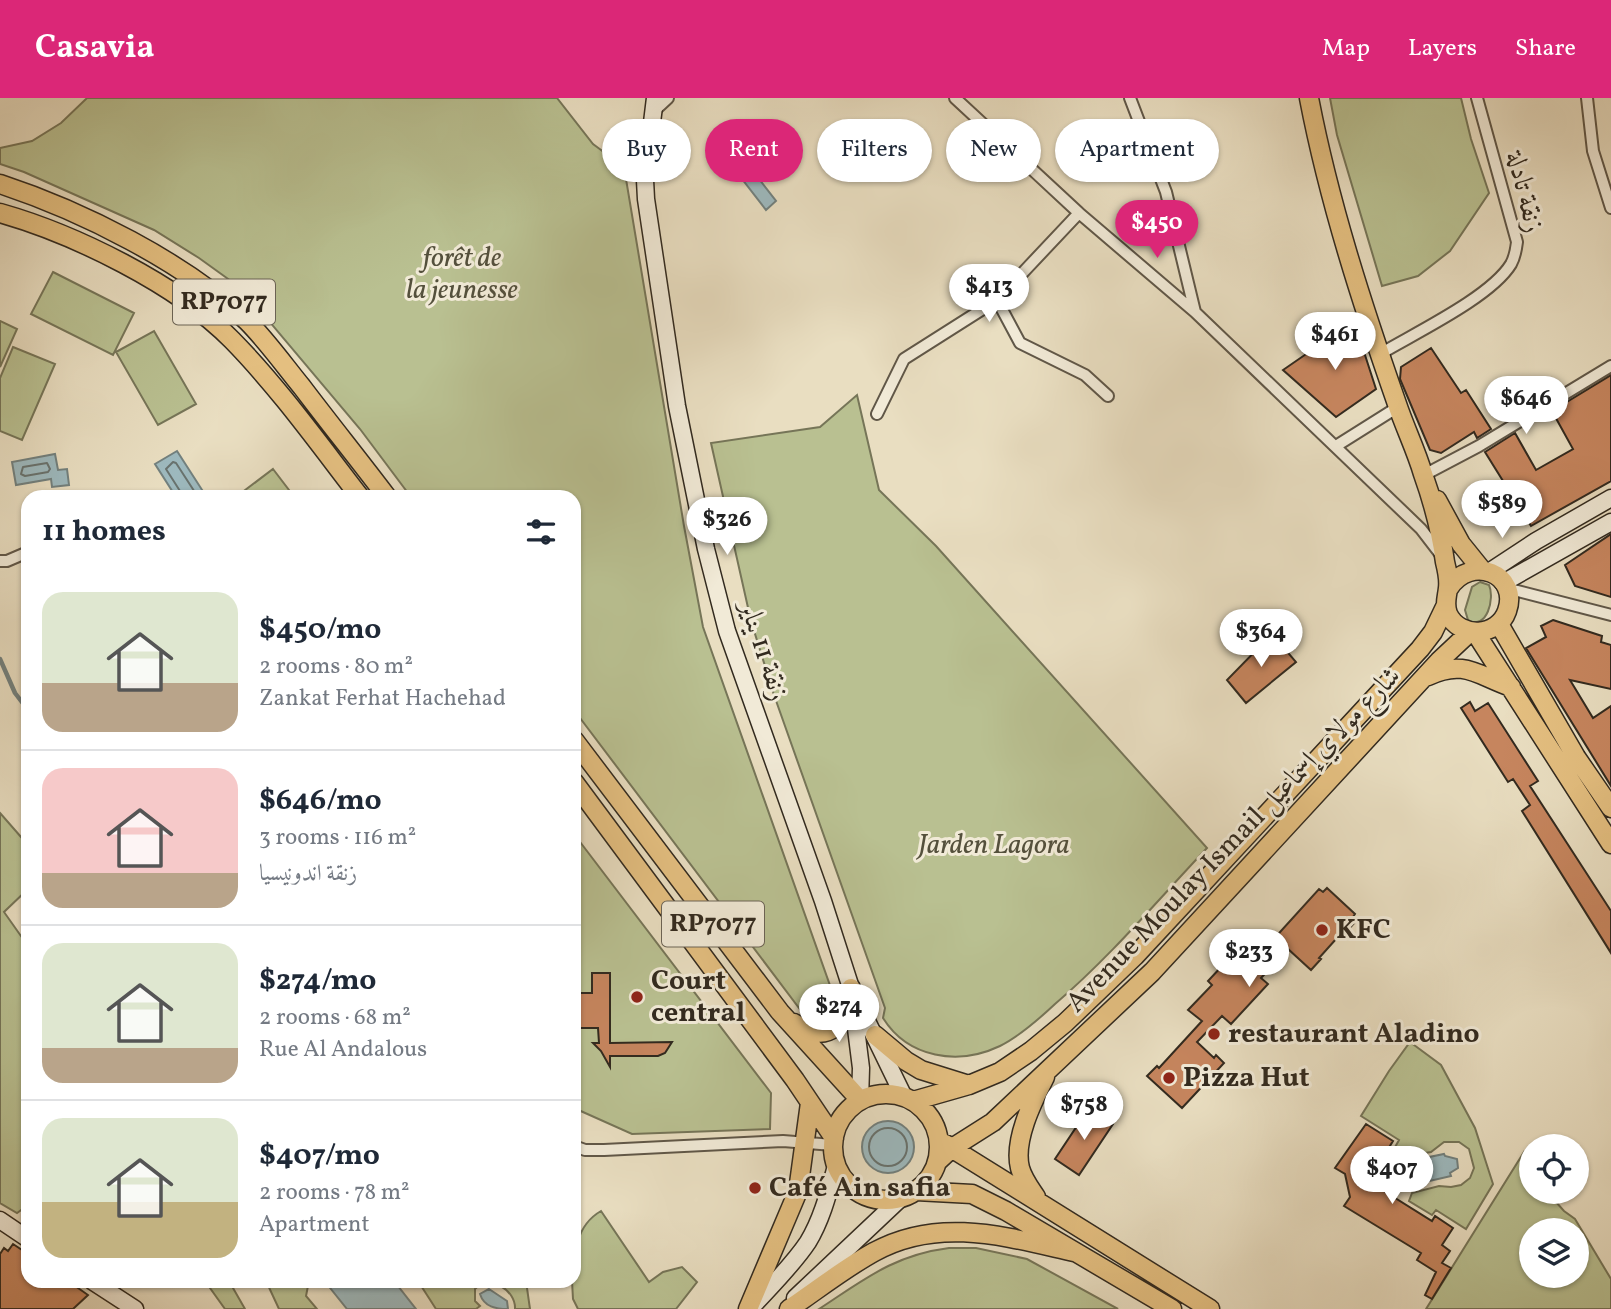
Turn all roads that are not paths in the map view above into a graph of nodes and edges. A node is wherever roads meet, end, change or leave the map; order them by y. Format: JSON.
{"nodes":[{"id":1,"x":668,"y":98,"type":"edge"},
{"id":2,"x":955,"y":98,"type":"edge"},
{"id":3,"x":1130,"y":98,"type":"edge"},
{"id":4,"x":1309,"y":98,"type":"edge"},
{"id":5,"x":1477,"y":98,"type":"edge"},
{"id":6,"x":1587,"y":98,"type":"edge"},
{"id":7,"x":654,"y":105,"type":"edge"},
{"id":8,"x":0,"y":184,"type":"edge"},
{"id":9,"x":1611,"y":208,"type":"edge"},
{"id":10,"x":0,"y":213,"type":"edge"},
{"id":11,"x":1079,"y":213,"type":"junction"},
{"id":12,"x":997,"y":299,"type":"junction"},
{"id":13,"x":1195,"y":312,"type":"junction"},
{"id":14,"x":1380,"y":354,"type":"junction"},
{"id":15,"x":1611,"y":366,"type":"edge"},
{"id":16,"x":1108,"y":396,"type":"dead end"},
{"id":17,"x":1398,"y":407,"type":"junction"},
{"id":18,"x":877,"y":414,"type":"dead end"},
{"id":19,"x":1336,"y":446,"type":"junction"},
{"id":20,"x":1424,"y":475,"type":"junction"},
{"id":21,"x":355,"y":490,"type":"edge"},
{"id":22,"x":382,"y":490,"type":"edge"},
{"id":23,"x":1611,"y":498,"type":"edge"},
{"id":24,"x":1611,"y":522,"type":"edge"},
{"id":25,"x":21,"y":555,"type":"edge"},
{"id":26,"x":1445,"y":560,"type":"junction"},
{"id":27,"x":0,"y":561,"type":"edge"},
{"id":28,"x":1495,"y":578,"type":"junction"},
{"id":29,"x":1447,"y":596,"type":"junction"},
{"id":30,"x":1611,"y":615,"type":"edge"},
{"id":31,"x":1499,"y":624,"type":"junction"},
{"id":32,"x":1473,"y":632,"type":"junction"},
{"id":33,"x":1425,"y":678,"type":"junction"},
{"id":34,"x":1509,"y":683,"type":"junction"},
{"id":35,"x":581,"y":749,"type":"edge"},
{"id":36,"x":581,"y":791,"type":"edge"},
{"id":37,"x":1611,"y":808,"type":"edge"},
{"id":38,"x":1611,"y":844,"type":"edge"},
{"id":39,"x":851,"y":988,"type":"junction"},
{"id":40,"x":780,"y":1012,"type":"junction"},
{"id":41,"x":875,"y":1035,"type":"junction"},
{"id":42,"x":1051,"y":1066,"type":"junction"},
{"id":43,"x":969,"y":1085,"type":"junction"},
{"id":44,"x":909,"y":1099,"type":"junction"},
{"id":45,"x":860,"y":1100,"type":"junction"},
{"id":46,"x":810,"y":1103,"type":"junction"},
{"id":47,"x":805,"y":1142,"type":"junction"},
{"id":48,"x":834,"y":1142,"type":"junction"},
{"id":49,"x":946,"y":1144,"type":"junction"},
{"id":50,"x":581,"y":1149,"type":"edge"},
{"id":51,"x":836,"y":1166,"type":"junction"},
{"id":52,"x":908,"y":1195,"type":"junction"},
{"id":53,"x":1040,"y":1203,"type":"junction"},
{"id":54,"x":0,"y":1220,"type":"edge"},
{"id":55,"x":21,"y":1234,"type":"edge"},
{"id":56,"x":1074,"y":1252,"type":"junction"},
{"id":57,"x":103,"y":1288,"type":"edge"},
{"id":58,"x":135,"y":1309,"type":"edge"},
{"id":59,"x":749,"y":1309,"type":"edge"},
{"id":60,"x":783,"y":1309,"type":"edge"},
{"id":61,"x":789,"y":1309,"type":"edge"},
{"id":62,"x":1172,"y":1309,"type":"edge"},
{"id":63,"x":1210,"y":1309,"type":"edge"}],
"edges":[{"from":1,"to":7,"type":"street"},
{"from":2,"to":11,"type":"street"},
{"from":3,"to":13,"type":"street"},
{"from":4,"to":14,"type":"main road"},
{"from":5,"to":14,"type":"street","name":"زنقة تادلة"},
{"from":6,"to":9,"type":"street"},
{"from":7,"to":39,"type":"main road","name":"زنقة 11 يناير"},
{"from":8,"to":22,"type":"main road","number":"RP7077"},
{"from":10,"to":21,"type":"main road","number":"RP7077"},
{"from":11,"to":12,"type":"street"},
{"from":11,"to":13,"type":"street"},
{"from":12,"to":16,"type":"street"},
{"from":12,"to":18,"type":"street"},
{"from":13,"to":19,"type":"street"},
{"from":14,"to":17,"type":"main road"},
{"from":15,"to":20,"type":"street"},
{"from":17,"to":19,"type":"street"},
{"from":17,"to":20,"type":"main road"},
{"from":19,"to":26,"type":"street"},
{"from":20,"to":26,"type":"main road"},
{"from":20,"to":28,"type":"main road"},
{"from":23,"to":28,"type":"main road"},
{"from":24,"to":28,"type":"main road"},
{"from":25,"to":27,"type":"street"},
{"from":26,"to":29,"type":"main road"},
{"from":28,"to":29,"type":"main road"},
{"from":28,"to":30,"type":"street"},
{"from":28,"to":31,"type":"main road"},
{"from":29,"to":32,"type":"main road"},
{"from":29,"to":43,"type":"main road","name":"Avenue Moulay Ismail شارع مولاي إسماعيل"},
{"from":31,"to":32,"type":"main road"},
{"from":31,"to":37,"type":"main road"},
{"from":32,"to":33,"type":"main road","name":"Avenue Moulay Ismail شارع مولاي إسماعيل"},
{"from":32,"to":34,"type":"main road"},
{"from":33,"to":34,"type":"main road"},
{"from":33,"to":42,"type":"main road","name":"Avenue Moulay Ismail شارع مولاي إسماعيل"},
{"from":34,"to":38,"type":"main road"},
{"from":35,"to":40,"type":"main road","number":"RP7077"},
{"from":36,"to":46,"type":"main road","number":"RP7077"},
{"from":39,"to":40,"type":"main road"},
{"from":39,"to":41,"type":"main road"},
{"from":39,"to":45,"type":"main road"},
{"from":40,"to":45,"type":"main road","number":"RP7077"},
{"from":41,"to":43,"type":"main road"},
{"from":41,"to":44,"type":"main road"},
{"from":42,"to":49,"type":"main road","name":"Avenue Moulay Ismail شارع مولاي إسماعيل"},
{"from":42,"to":53,"type":"main road"},
{"from":43,"to":44,"type":"main road","name":"Avenue Moulay Ismail شارع مولاي إسماعيل"},
{"from":44,"to":45,"type":"main road"},
{"from":44,"to":49,"type":"main road"},
{"from":45,"to":48,"type":"main road"},
{"from":46,"to":47,"type":"main road"},
{"from":46,"to":48,"type":"main road","number":"RP7077"},
{"from":47,"to":48,"type":"street"},
{"from":47,"to":50,"type":"street"},
{"from":47,"to":59,"type":"main road"},
{"from":48,"to":51,"type":"main road","number":"RP7077"},
{"from":49,"to":52,"type":"main road"},
{"from":49,"to":53,"type":"main road"},
{"from":51,"to":52,"type":"main road"},
{"from":51,"to":59,"type":"main road"},
{"from":52,"to":56,"type":"main road"},
{"from":52,"to":60,"type":"main road"},
{"from":53,"to":63,"type":"main road"},
{"from":54,"to":55,"type":"main road"},
{"from":56,"to":61,"type":"main road"},
{"from":56,"to":62,"type":"main road"},
{"from":57,"to":58,"type":"main road"}]}
